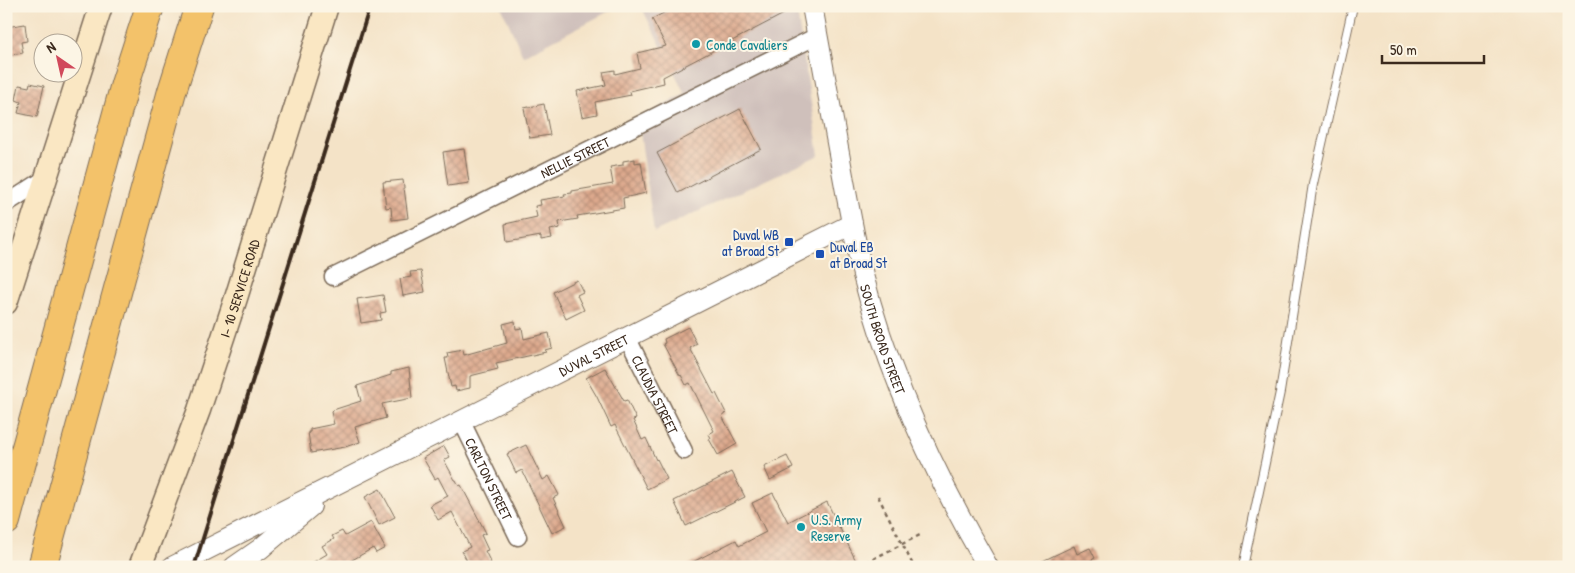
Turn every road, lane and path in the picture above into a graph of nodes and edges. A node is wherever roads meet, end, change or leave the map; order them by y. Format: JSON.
{"nodes":[{"id":1,"x":101,"y":6,"type":"edge"},
{"id":2,"x":150,"y":6,"type":"edge"},
{"id":3,"x":199,"y":6,"type":"edge"},
{"id":4,"x":327,"y":6,"type":"edge"},
{"id":5,"x":812,"y":6,"type":"edge"},
{"id":6,"x":1353,"y":6,"type":"edge"},
{"id":7,"x":817,"y":36,"type":"junction"},
{"id":8,"x":46,"y":178,"type":"junction"},
{"id":9,"x":6,"y":204,"type":"edge"},
{"id":10,"x":852,"y":224,"type":"junction"},
{"id":11,"x":333,"y":277,"type":"dead end"},
{"id":12,"x":6,"y":303,"type":"edge"},
{"id":13,"x":627,"y":337,"type":"junction"},
{"id":14,"x":461,"y":420,"type":"junction"},
{"id":15,"x":684,"y":451,"type":"dead end"},
{"id":16,"x":336,"y":485,"type":"junction"},
{"id":17,"x":878,"y":496,"type":"dead end"},
{"id":18,"x":6,"y":521,"type":"edge"},
{"id":19,"x":920,"y":535,"type":"dead end"},
{"id":20,"x":518,"y":537,"type":"dead end"},
{"id":21,"x":902,"y":544,"type":"junction"},
{"id":22,"x":859,"y":566,"type":"edge"},
{"id":23,"x":42,"y":567,"type":"edge"},
{"id":24,"x":140,"y":567,"type":"edge"},
{"id":25,"x":172,"y":567,"type":"edge"},
{"id":26,"x":234,"y":567,"type":"edge"},
{"id":27,"x":914,"y":567,"type":"edge"},
{"id":28,"x":988,"y":567,"type":"edge"},
{"id":29,"x":1243,"y":567,"type":"edge"}],
"edges":[{"from":1,"to":8,"type":"main road"},
{"from":2,"to":18,"type":"highway"},
{"from":3,"to":23,"type":"highway"},
{"from":4,"to":24,"type":"main road","name":"I- 10 SERVICE ROAD"},
{"from":5,"to":7,"type":"street","name":"SOUTH BROAD STREET"},
{"from":6,"to":29,"type":"lane"},
{"from":7,"to":10,"type":"street","name":"SOUTH BROAD STREET"},
{"from":7,"to":11,"type":"street","name":"NELLIE STREET"},
{"from":8,"to":9,"type":"street"},
{"from":8,"to":12,"type":"main road"},
{"from":10,"to":13,"type":"street","name":"DUVAL STREET"},
{"from":10,"to":28,"type":"street","name":"SOUTH BROAD STREET"},
{"from":13,"to":14,"type":"street","name":"DUVAL STREET"},
{"from":13,"to":15,"type":"street","name":"CLAUDIA STREET"},
{"from":14,"to":16,"type":"street","name":"DUVAL STREET"},
{"from":14,"to":20,"type":"street","name":"CARLTON STREET"},
{"from":16,"to":25,"type":"street","name":"DUVAL STREET"},
{"from":16,"to":26,"type":"street","name":"DUVAL STREET"},
{"from":17,"to":21,"type":"path"},
{"from":19,"to":21,"type":"path"},
{"from":21,"to":22,"type":"path"},
{"from":21,"to":27,"type":"path"}]}
